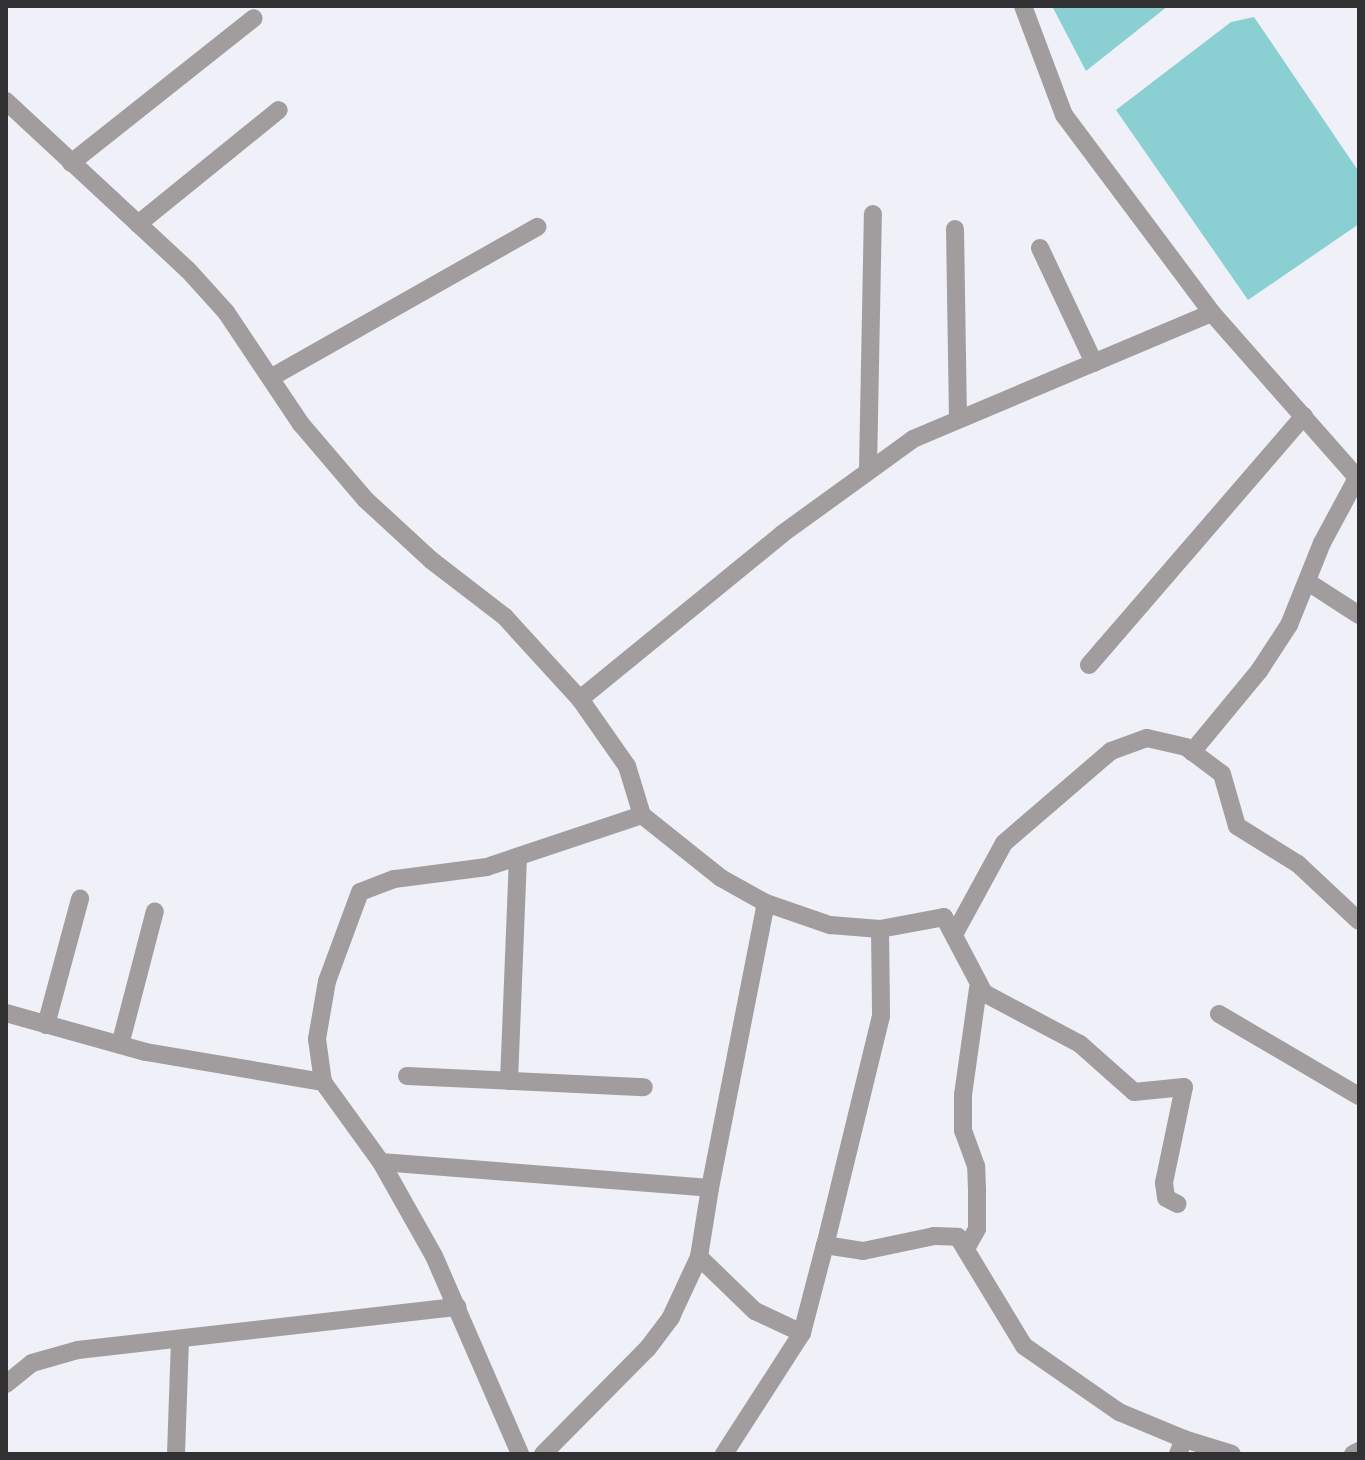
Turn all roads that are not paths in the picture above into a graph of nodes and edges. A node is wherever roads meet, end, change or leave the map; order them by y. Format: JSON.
{"nodes":[{"id":1,"x":1023,"y":6,"type":"edge"},
{"id":2,"x":254,"y":18,"type":"dead end"},
{"id":3,"x":6,"y":101,"type":"edge"},
{"id":4,"x":279,"y":110,"type":"dead end"},
{"id":5,"x":71,"y":163,"type":"junction"},
{"id":6,"x":873,"y":214,"type":"dead end"},
{"id":7,"x":138,"y":224,"type":"junction"},
{"id":8,"x":537,"y":227,"type":"dead end"},
{"id":9,"x":955,"y":229,"type":"dead end"},
{"id":10,"x":1040,"y":248,"type":"dead end"},
{"id":11,"x":1212,"y":313,"type":"junction"},
{"id":12,"x":1094,"y":363,"type":"junction"},
{"id":13,"x":272,"y":377,"type":"junction"},
{"id":14,"x":1304,"y":416,"type":"junction"},
{"id":15,"x":958,"y":417,"type":"junction"},
{"id":16,"x":868,"y":469,"type":"junction"},
{"id":17,"x":1358,"y":479,"type":"edge"},
{"id":18,"x":1308,"y":582,"type":"junction"},
{"id":19,"x":1359,"y":615,"type":"edge"},
{"id":20,"x":1089,"y":665,"type":"dead end"},
{"id":21,"x":580,"y":699,"type":"junction"},
{"id":22,"x":1192,"y":752,"type":"junction"},
{"id":23,"x":642,"y":815,"type":"junction"},
{"id":24,"x":518,"y":857,"type":"junction"},
{"id":25,"x":80,"y":899,"type":"dead end"},
{"id":26,"x":766,"y":903,"type":"junction"},
{"id":27,"x":155,"y":911,"type":"dead end"},
{"id":28,"x":1359,"y":921,"type":"edge"},
{"id":29,"x":880,"y":929,"type":"junction"},
{"id":30,"x":956,"y":931,"type":"junction"},
{"id":31,"x":978,"y":988,"type":"junction"},
{"id":32,"x":6,"y":1013,"type":"edge"},
{"id":33,"x":1219,"y":1014,"type":"dead end"},
{"id":34,"x":46,"y":1025,"type":"junction"},
{"id":35,"x":120,"y":1045,"type":"junction"},
{"id":36,"x":407,"y":1076,"type":"dead end"},
{"id":37,"x":509,"y":1081,"type":"junction"},
{"id":38,"x":323,"y":1082,"type":"junction"},
{"id":39,"x":644,"y":1087,"type":"dead end"},
{"id":40,"x":1359,"y":1096,"type":"edge"},
{"id":41,"x":381,"y":1162,"type":"junction"},
{"id":42,"x":710,"y":1188,"type":"junction"},
{"id":43,"x":1178,"y":1204,"type":"dead end"},
{"id":44,"x":825,"y":1245,"type":"junction"},
{"id":45,"x":967,"y":1247,"type":"junction"},
{"id":46,"x":699,"y":1257,"type":"junction"},
{"id":47,"x":458,"y":1307,"type":"junction"},
{"id":48,"x":802,"y":1333,"type":"junction"},
{"id":49,"x":180,"y":1340,"type":"junction"},
{"id":50,"x":6,"y":1384,"type":"edge"},
{"id":51,"x":1181,"y":1447,"type":"edge"},
{"id":52,"x":1359,"y":1451,"type":"edge"},
{"id":53,"x":513,"y":1452,"type":"edge"},
{"id":54,"x":176,"y":1454,"type":"edge"},
{"id":55,"x":543,"y":1454,"type":"edge"},
{"id":56,"x":724,"y":1454,"type":"edge"},
{"id":57,"x":1232,"y":1454,"type":"edge"},
{"id":58,"x":1353,"y":1454,"type":"edge"}],
"edges":[{"from":1,"to":11,"type":"street"},
{"from":2,"to":5,"type":"street"},
{"from":3,"to":5,"type":"street"},
{"from":4,"to":7,"type":"street"},
{"from":5,"to":7,"type":"street"},
{"from":6,"to":16,"type":"street"},
{"from":7,"to":13,"type":"street"},
{"from":8,"to":13,"type":"street"},
{"from":9,"to":15,"type":"street"},
{"from":10,"to":12,"type":"street"},
{"from":11,"to":12,"type":"street"},
{"from":11,"to":14,"type":"street"},
{"from":12,"to":15,"type":"street"},
{"from":13,"to":21,"type":"street"},
{"from":14,"to":17,"type":"street"},
{"from":14,"to":20,"type":"street"},
{"from":15,"to":16,"type":"street"},
{"from":16,"to":21,"type":"street"},
{"from":17,"to":18,"type":"street"},
{"from":18,"to":19,"type":"street"},
{"from":18,"to":22,"type":"street"},
{"from":21,"to":23,"type":"street"},
{"from":22,"to":28,"type":"street"},
{"from":22,"to":30,"type":"street"},
{"from":23,"to":24,"type":"street"},
{"from":23,"to":26,"type":"street"},
{"from":24,"to":37,"type":"street"},
{"from":24,"to":38,"type":"street"},
{"from":25,"to":34,"type":"street"},
{"from":26,"to":29,"type":"street"},
{"from":26,"to":42,"type":"street"},
{"from":27,"to":35,"type":"street"},
{"from":29,"to":30,"type":"street"},
{"from":29,"to":44,"type":"street"},
{"from":30,"to":31,"type":"street"},
{"from":31,"to":43,"type":"street"},
{"from":31,"to":45,"type":"street"},
{"from":32,"to":34,"type":"street"},
{"from":33,"to":40,"type":"street"},
{"from":34,"to":35,"type":"street"},
{"from":35,"to":38,"type":"street"},
{"from":36,"to":37,"type":"street"},
{"from":37,"to":39,"type":"street"},
{"from":38,"to":41,"type":"street"},
{"from":41,"to":42,"type":"street"},
{"from":41,"to":47,"type":"street"},
{"from":42,"to":46,"type":"street"},
{"from":44,"to":45,"type":"street"},
{"from":44,"to":48,"type":"street"},
{"from":45,"to":51,"type":"street"},
{"from":46,"to":48,"type":"street"},
{"from":46,"to":55,"type":"street"},
{"from":47,"to":49,"type":"street"},
{"from":47,"to":53,"type":"street"},
{"from":48,"to":56,"type":"street"},
{"from":49,"to":50,"type":"street"},
{"from":49,"to":54,"type":"street"},
{"from":51,"to":57,"type":"street"},
{"from":52,"to":58,"type":"street"}]}
